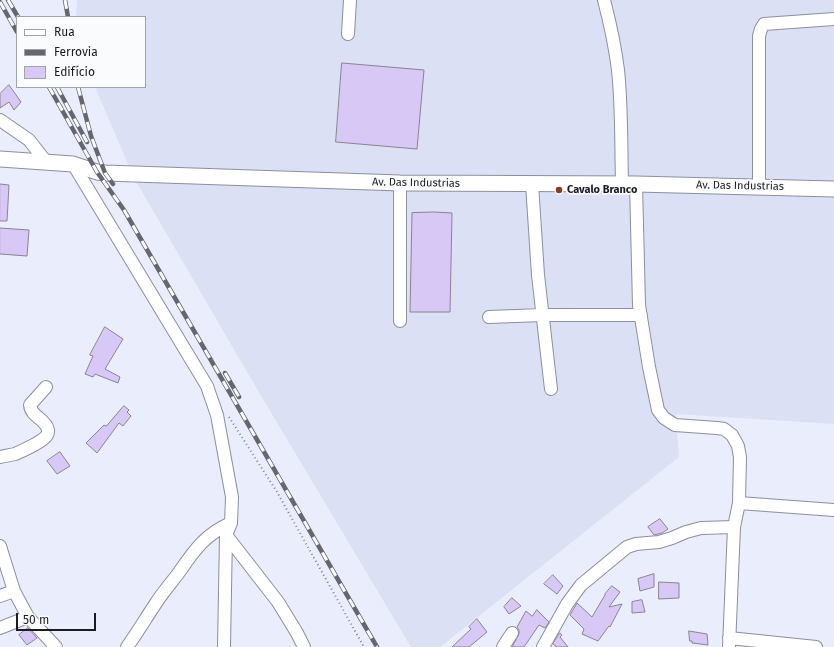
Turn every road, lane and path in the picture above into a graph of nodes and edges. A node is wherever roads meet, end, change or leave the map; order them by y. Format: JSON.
{"nodes":[{"id":1,"x":350,"y":0,"type":"edge"},
{"id":2,"x":604,"y":0,"type":"edge"},
{"id":3,"x":834,"y":19,"type":"edge"},
{"id":4,"x":348,"y":34,"type":"dead end"},
{"id":5,"x":0,"y":120,"type":"edge"},
{"id":6,"x":0,"y":159,"type":"edge"},
{"id":7,"x":47,"y":163,"type":"junction"},
{"id":8,"x":73,"y":164,"type":"junction"},
{"id":9,"x":400,"y":183,"type":"junction"},
{"id":10,"x":532,"y":184,"type":"junction"},
{"id":11,"x":629,"y":184,"type":"junction"},
{"id":12,"x":759,"y":186,"type":"junction"},
{"id":13,"x":834,"y":189,"type":"edge"},
{"id":14,"x":542,"y":315,"type":"junction"},
{"id":15,"x":641,"y":315,"type":"junction"},
{"id":16,"x":489,"y":317,"type":"dead end"},
{"id":17,"x":400,"y":321,"type":"dead end"},
{"id":18,"x":46,"y":387,"type":"dead end"},
{"id":19,"x":551,"y":389,"type":"dead end"},
{"id":20,"x":229,"y":416,"type":"dead end"},
{"id":21,"x":0,"y":457,"type":"edge"},
{"id":22,"x":739,"y":503,"type":"junction"},
{"id":23,"x":834,"y":510,"type":"edge"},
{"id":24,"x":231,"y":523,"type":"junction"},
{"id":25,"x":734,"y":527,"type":"junction"},
{"id":26,"x":226,"y":535,"type":"junction"},
{"id":27,"x":0,"y":546,"type":"edge"},
{"id":28,"x":2,"y":560,"type":"edge"},
{"id":29,"x":14,"y":591,"type":"junction"},
{"id":30,"x":0,"y":596,"type":"edge"},
{"id":31,"x":28,"y":616,"type":"junction"},
{"id":32,"x":0,"y":628,"type":"edge"},
{"id":33,"x":512,"y":632,"type":"dead end"},
{"id":34,"x":729,"y":643,"type":"edge"},
{"id":35,"x":56,"y":647,"type":"edge"},
{"id":36,"x":127,"y":647,"type":"edge"},
{"id":37,"x":224,"y":647,"type":"edge"},
{"id":38,"x":304,"y":647,"type":"edge"},
{"id":39,"x":364,"y":647,"type":"edge"},
{"id":40,"x":503,"y":647,"type":"edge"},
{"id":41,"x":543,"y":647,"type":"edge"},
{"id":42,"x":816,"y":647,"type":"edge"}],
"edges":[{"from":1,"to":4,"type":"street"},
{"from":2,"to":11,"type":"street"},
{"from":3,"to":12,"type":"street"},
{"from":5,"to":7,"type":"street"},
{"from":6,"to":7,"type":"main road","name":"Av. Das Industrias"},
{"from":7,"to":8,"type":"main road","name":"Av. Das Industrias"},
{"from":8,"to":9,"type":"main road","name":"Av. Das Industrias"},
{"from":8,"to":24,"type":"street"},
{"from":9,"to":10,"type":"main road","name":"Av. Das Industrias"},
{"from":9,"to":17,"type":"street"},
{"from":10,"to":11,"type":"main road","name":"Av. Das Industrias"},
{"from":10,"to":14,"type":"street"},
{"from":11,"to":12,"type":"main road","name":"Av. Das Industrias"},
{"from":11,"to":15,"type":"street"},
{"from":12,"to":13,"type":"main road","name":"Av. Das Industrias"},
{"from":14,"to":15,"type":"street"},
{"from":14,"to":16,"type":"street"},
{"from":14,"to":19,"type":"street"},
{"from":15,"to":22,"type":"street"},
{"from":18,"to":21,"type":"street"},
{"from":20,"to":39,"type":"path"},
{"from":22,"to":23,"type":"street"},
{"from":22,"to":25,"type":"street"},
{"from":24,"to":26,"type":"street"},
{"from":24,"to":36,"type":"street"},
{"from":25,"to":34,"type":"street"},
{"from":25,"to":41,"type":"street"},
{"from":26,"to":37,"type":"street"},
{"from":26,"to":38,"type":"street"},
{"from":27,"to":28,"type":"street"},
{"from":28,"to":29,"type":"street"},
{"from":29,"to":30,"type":"street"},
{"from":29,"to":31,"type":"street"},
{"from":31,"to":32,"type":"street"},
{"from":31,"to":35,"type":"street"},
{"from":33,"to":40,"type":"street"},
{"from":34,"to":42,"type":"street"}]}
